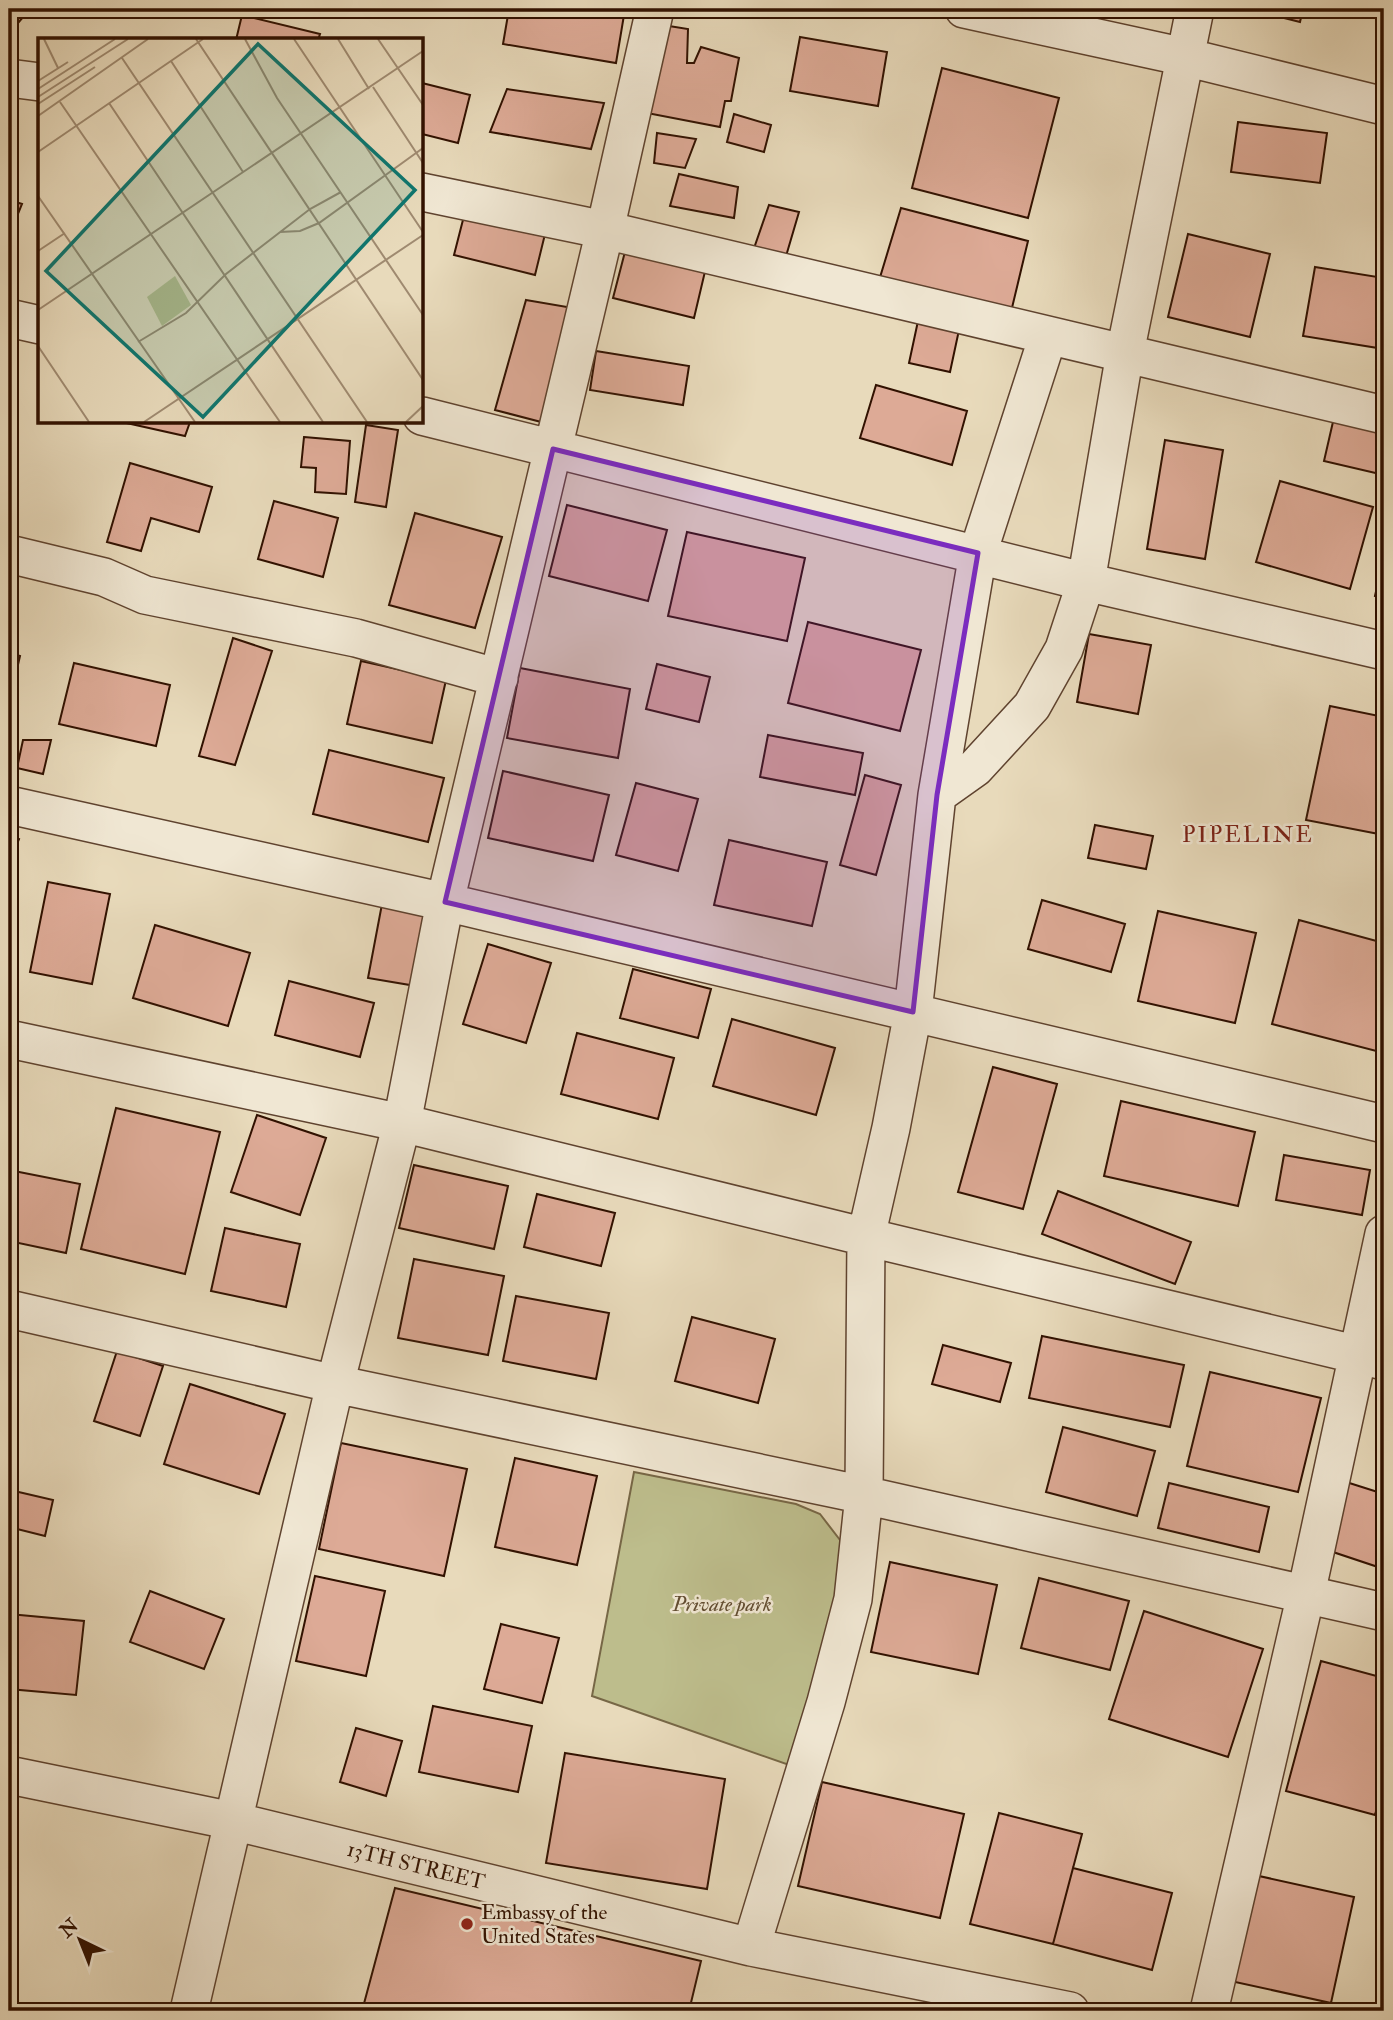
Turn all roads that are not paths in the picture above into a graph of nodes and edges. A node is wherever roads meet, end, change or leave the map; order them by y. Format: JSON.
{"nodes":[{"id":1,"x":655,"y":9,"type":"edge"},
{"id":2,"x":964,"y":9,"type":"edge"},
{"id":3,"x":1195,"y":9,"type":"edge"},
{"id":4,"x":1185,"y":57,"type":"junction"},
{"id":5,"x":9,"y":78,"type":"edge"},
{"id":6,"x":38,"y":82,"type":"edge"},
{"id":7,"x":1384,"y":106,"type":"edge"},
{"id":8,"x":424,"y":192,"type":"edge"},
{"id":9,"x":605,"y":230,"type":"junction"},
{"id":10,"x":9,"y":318,"type":"edge"},
{"id":11,"x":38,"y":325,"type":"edge"},
{"id":12,"x":1048,"y":335,"type":"junction"},
{"id":13,"x":1125,"y":353,"type":"junction"},
{"id":14,"x":1384,"y":415,"type":"edge"},
{"id":15,"x":424,"y":417,"type":"edge"},
{"id":16,"x":552,"y":449,"type":"junction"},
{"id":17,"x":978,"y":553,"type":"junction"},
{"id":18,"x":9,"y":554,"type":"edge"},
{"id":19,"x":1086,"y":582,"type":"junction"},
{"id":20,"x":1384,"y":651,"type":"edge"},
{"id":21,"x":499,"y":678,"type":"junction"},
{"id":22,"x":937,"y":795,"type":"junction"},
{"id":23,"x":9,"y":805,"type":"edge"},
{"id":24,"x":445,"y":902,"type":"junction"},
{"id":25,"x":913,"y":1013,"type":"junction"},
{"id":26,"x":9,"y":1039,"type":"edge"},
{"id":27,"x":402,"y":1123,"type":"junction"},
{"id":28,"x":1384,"y":1124,"type":"edge"},
{"id":29,"x":1384,"y":1234,"type":"edge"},
{"id":30,"x":866,"y":1237,"type":"junction"},
{"id":31,"x":9,"y":1309,"type":"edge"},
{"id":32,"x":1371,"y":1357,"type":"edge"},
{"id":33,"x":335,"y":1384,"type":"junction"},
{"id":34,"x":864,"y":1495,"type":"junction"},
{"id":35,"x":1306,"y":1594,"type":"junction"},
{"id":36,"x":1384,"y":1612,"type":"edge"},
{"id":37,"x":9,"y":1775,"type":"edge"},
{"id":38,"x":233,"y":1821,"type":"junction"},
{"id":39,"x":751,"y":1947,"type":"junction"},
{"id":40,"x":188,"y":2011,"type":"edge"},
{"id":41,"x":1070,"y":2011,"type":"edge"},
{"id":42,"x":1209,"y":2011,"type":"edge"}],
"edges":[{"from":1,"to":9,"type":"street"},
{"from":2,"to":4,"type":"street"},
{"from":3,"to":4,"type":"street"},
{"from":4,"to":7,"type":"street"},
{"from":4,"to":13,"type":"street"},
{"from":5,"to":6,"type":"street"},
{"from":8,"to":9,"type":"street"},
{"from":9,"to":12,"type":"street"},
{"from":9,"to":16,"type":"street"},
{"from":10,"to":11,"type":"street"},
{"from":12,"to":13,"type":"street"},
{"from":12,"to":17,"type":"street"},
{"from":13,"to":14,"type":"street"},
{"from":13,"to":19,"type":"street"},
{"from":15,"to":16,"type":"street"},
{"from":16,"to":17,"type":"street"},
{"from":16,"to":21,"type":"street"},
{"from":17,"to":19,"type":"street"},
{"from":17,"to":22,"type":"street"},
{"from":18,"to":21,"type":"street"},
{"from":19,"to":20,"type":"street"},
{"from":19,"to":22,"type":"street"},
{"from":21,"to":24,"type":"street"},
{"from":22,"to":25,"type":"street"},
{"from":23,"to":24,"type":"street"},
{"from":24,"to":25,"type":"street"},
{"from":24,"to":27,"type":"street"},
{"from":25,"to":28,"type":"street"},
{"from":25,"to":30,"type":"street"},
{"from":26,"to":27,"type":"street"},
{"from":27,"to":30,"type":"street"},
{"from":27,"to":33,"type":"street"},
{"from":29,"to":32,"type":"street"},
{"from":30,"to":32,"type":"street"},
{"from":30,"to":34,"type":"street"},
{"from":31,"to":33,"type":"street"},
{"from":32,"to":35,"type":"street"},
{"from":33,"to":34,"type":"street"},
{"from":33,"to":38,"type":"street"},
{"from":34,"to":35,"type":"street"},
{"from":34,"to":39,"type":"street"},
{"from":35,"to":36,"type":"street"},
{"from":35,"to":42,"type":"street"},
{"from":37,"to":38,"type":"street","name":"13TH STREET"},
{"from":38,"to":39,"type":"street","name":"13TH STREET"},
{"from":38,"to":40,"type":"street"},
{"from":39,"to":41,"type":"street","name":"13TH STREET"}]}
